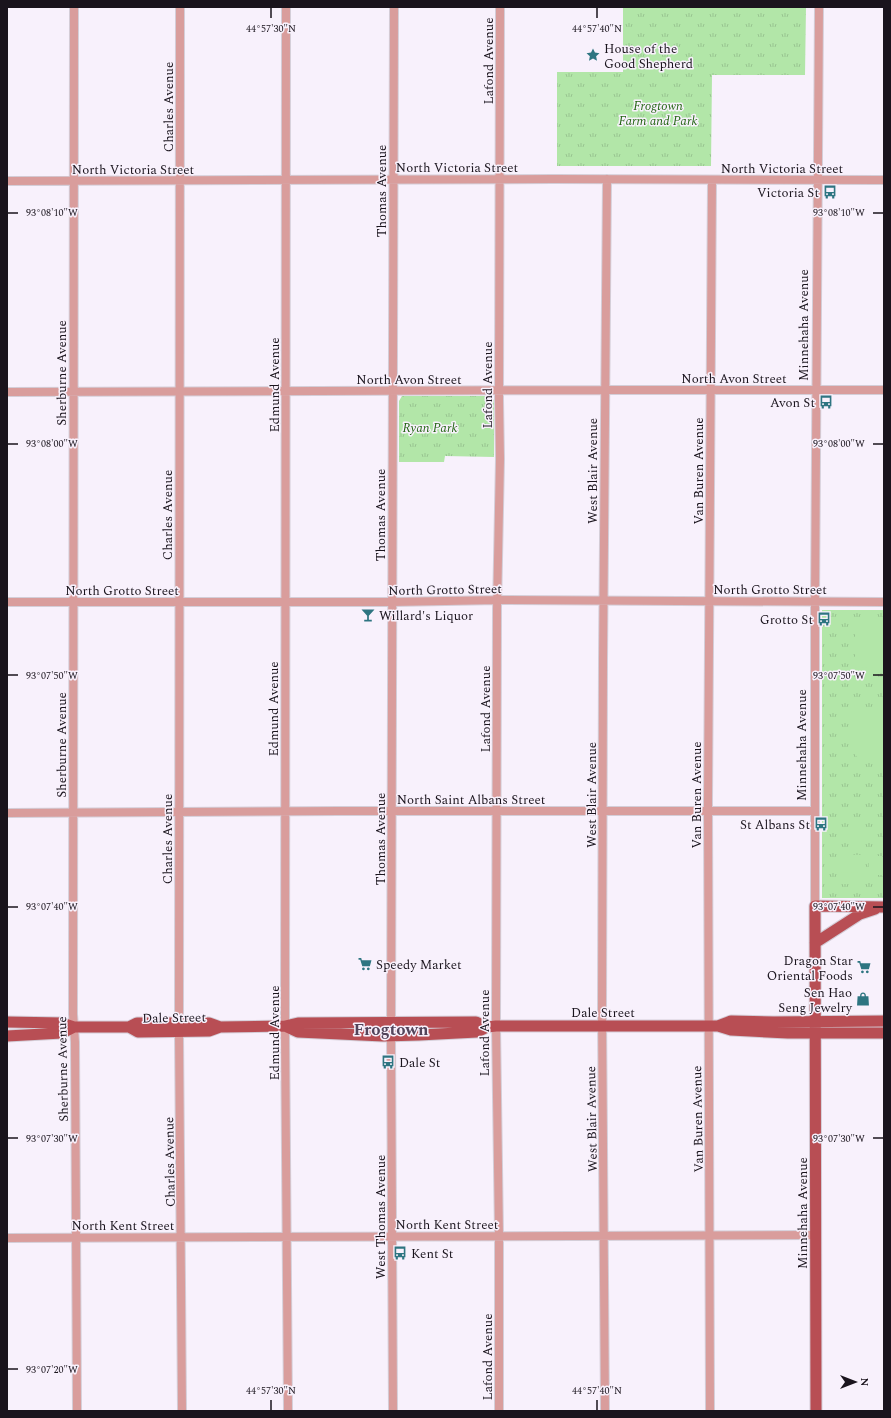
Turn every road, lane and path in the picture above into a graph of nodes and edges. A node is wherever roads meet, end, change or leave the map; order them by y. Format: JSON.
{"nodes":[{"id":1,"x":74,"y":7,"type":"edge"},
{"id":2,"x":180,"y":7,"type":"edge"},
{"id":3,"x":286,"y":7,"type":"edge"},
{"id":4,"x":394,"y":7,"type":"edge"},
{"id":5,"x":500,"y":7,"type":"edge"},
{"id":6,"x":820,"y":7,"type":"edge"},
{"id":7,"x":393,"y":179,"type":"junction"},
{"id":8,"x":500,"y":179,"type":"junction"},
{"id":9,"x":607,"y":179,"type":"junction"},
{"id":10,"x":179,"y":180,"type":"junction"},
{"id":11,"x":286,"y":180,"type":"junction"},
{"id":12,"x":712,"y":180,"type":"junction"},
{"id":13,"x":818,"y":180,"type":"junction"},
{"id":14,"x":884,"y":180,"type":"edge"},
{"id":15,"x":7,"y":181,"type":"edge"},
{"id":16,"x":74,"y":181,"type":"junction"},
{"id":17,"x":499,"y":390,"type":"junction"},
{"id":18,"x":605,"y":390,"type":"junction"},
{"id":19,"x":711,"y":390,"type":"junction"},
{"id":20,"x":817,"y":390,"type":"junction"},
{"id":21,"x":884,"y":390,"type":"edge"},
{"id":22,"x":179,"y":391,"type":"junction"},
{"id":23,"x":286,"y":391,"type":"junction"},
{"id":24,"x":393,"y":391,"type":"junction"},
{"id":25,"x":7,"y":392,"type":"edge"},
{"id":26,"x":73,"y":392,"type":"junction"},
{"id":27,"x":498,"y":600,"type":"junction"},
{"id":28,"x":603,"y":601,"type":"junction"},
{"id":29,"x":710,"y":601,"type":"junction"},
{"id":30,"x":815,"y":601,"type":"junction"},
{"id":31,"x":7,"y":602,"type":"edge"},
{"id":32,"x":73,"y":602,"type":"junction"},
{"id":33,"x":180,"y":602,"type":"junction"},
{"id":34,"x":286,"y":602,"type":"junction"},
{"id":35,"x":392,"y":602,"type":"junction"},
{"id":36,"x":884,"y":602,"type":"edge"},
{"id":37,"x":392,"y":811,"type":"junction"},
{"id":38,"x":497,"y":811,"type":"junction"},
{"id":39,"x":603,"y":811,"type":"junction"},
{"id":40,"x":708,"y":811,"type":"junction"},
{"id":41,"x":815,"y":811,"type":"junction"},
{"id":42,"x":179,"y":812,"type":"junction"},
{"id":43,"x":285,"y":812,"type":"junction"},
{"id":44,"x":73,"y":813,"type":"junction"},
{"id":45,"x":7,"y":814,"type":"edge"},
{"id":46,"x":815,"y":906,"type":"junction"},
{"id":47,"x":883,"y":907,"type":"edge"},
{"id":48,"x":815,"y":944,"type":"junction"},
{"id":49,"x":884,"y":1020,"type":"edge"},
{"id":50,"x":816,"y":1021,"type":"junction"},
{"id":51,"x":7,"y":1022,"type":"edge"},
{"id":52,"x":391,"y":1023,"type":"junction"},
{"id":53,"x":74,"y":1026,"type":"junction"},
{"id":54,"x":286,"y":1026,"type":"junction"},
{"id":55,"x":491,"y":1026,"type":"junction"},
{"id":56,"x":602,"y":1026,"type":"junction"},
{"id":57,"x":713,"y":1026,"type":"junction"},
{"id":58,"x":179,"y":1027,"type":"junction"},
{"id":59,"x":884,"y":1033,"type":"edge"},
{"id":60,"x":816,"y":1034,"type":"junction"},
{"id":61,"x":7,"y":1036,"type":"edge"},
{"id":62,"x":391,"y":1036,"type":"junction"},
{"id":63,"x":604,"y":1235,"type":"junction"},
{"id":64,"x":816,"y":1235,"type":"junction"},
{"id":65,"x":287,"y":1236,"type":"junction"},
{"id":66,"x":392,"y":1236,"type":"junction"},
{"id":67,"x":499,"y":1236,"type":"junction"},
{"id":68,"x":710,"y":1236,"type":"junction"},
{"id":69,"x":181,"y":1237,"type":"junction"},
{"id":70,"x":7,"y":1238,"type":"edge"},
{"id":71,"x":76,"y":1238,"type":"junction"},
{"id":72,"x":77,"y":1411,"type":"edge"},
{"id":73,"x":182,"y":1411,"type":"edge"},
{"id":74,"x":288,"y":1411,"type":"edge"},
{"id":75,"x":393,"y":1411,"type":"edge"},
{"id":76,"x":499,"y":1411,"type":"edge"},
{"id":77,"x":605,"y":1411,"type":"edge"},
{"id":78,"x":710,"y":1411,"type":"edge"},
{"id":79,"x":816,"y":1411,"type":"edge"}],
"edges":[{"from":1,"to":16,"type":"street","name":"Sherburne Avenue"},
{"from":2,"to":10,"type":"street","name":"Charles Avenue"},
{"from":3,"to":11,"type":"street","name":"Edmund Avenue"},
{"from":4,"to":7,"type":"street","name":"Thomas Avenue"},
{"from":5,"to":8,"type":"street","name":"Lafond Avenue"},
{"from":6,"to":13,"type":"street","name":"Minnehaha Avenue"},
{"from":7,"to":8,"type":"street","name":"North Victoria Street"},
{"from":7,"to":11,"type":"street","name":"North Victoria Street"},
{"from":7,"to":24,"type":"street","name":"Thomas Avenue"},
{"from":8,"to":9,"type":"street","name":"North Victoria Street"},
{"from":8,"to":17,"type":"street","name":"Lafond Avenue"},
{"from":9,"to":12,"type":"street","name":"North Victoria Street"},
{"from":9,"to":18,"type":"street","name":"West Blair Avenue"},
{"from":10,"to":11,"type":"street","name":"North Victoria Street"},
{"from":10,"to":16,"type":"street","name":"North Victoria Street"},
{"from":10,"to":22,"type":"street","name":"Charles Avenue"},
{"from":11,"to":23,"type":"street","name":"Edmund Avenue"},
{"from":12,"to":13,"type":"street","name":"North Victoria Street"},
{"from":12,"to":19,"type":"street","name":"Van Buren Avenue"},
{"from":13,"to":14,"type":"street","name":"North Victoria Street"},
{"from":13,"to":20,"type":"street","name":"Minnehaha Avenue"},
{"from":15,"to":16,"type":"street","name":"North Victoria Street"},
{"from":16,"to":26,"type":"street","name":"Sherburne Avenue"},
{"from":17,"to":18,"type":"street","name":"North Avon Street"},
{"from":17,"to":24,"type":"street","name":"North Avon Street"},
{"from":17,"to":27,"type":"street","name":"Lafond Avenue"},
{"from":18,"to":19,"type":"street","name":"North Avon Street"},
{"from":18,"to":28,"type":"street","name":"West Blair Avenue"},
{"from":19,"to":20,"type":"street","name":"North Avon Street"},
{"from":19,"to":29,"type":"street","name":"Van Buren Avenue"},
{"from":20,"to":21,"type":"street","name":"North Avon Street"},
{"from":20,"to":30,"type":"street","name":"Minnehaha Avenue"},
{"from":22,"to":23,"type":"street","name":"North Avon Street"},
{"from":22,"to":26,"type":"street","name":"North Avon Street"},
{"from":22,"to":33,"type":"street","name":"Charles Avenue"},
{"from":23,"to":24,"type":"street","name":"North Avon Street"},
{"from":23,"to":34,"type":"street","name":"Edmund Avenue"},
{"from":24,"to":35,"type":"street","name":"Thomas Avenue"},
{"from":25,"to":26,"type":"street","name":"North Avon Street"},
{"from":26,"to":32,"type":"street","name":"Sherburne Avenue"},
{"from":27,"to":28,"type":"street","name":"North Grotto Street"},
{"from":27,"to":35,"type":"street","name":"North Grotto Street"},
{"from":27,"to":38,"type":"street","name":"Lafond Avenue"},
{"from":28,"to":29,"type":"street","name":"North Grotto Street"},
{"from":28,"to":39,"type":"street","name":"West Blair Avenue"},
{"from":29,"to":30,"type":"street","name":"North Grotto Street"},
{"from":29,"to":40,"type":"street","name":"Van Buren Avenue"},
{"from":30,"to":36,"type":"street","name":"North Grotto Street"},
{"from":30,"to":41,"type":"street","name":"Minnehaha Avenue"},
{"from":31,"to":32,"type":"street","name":"North Grotto Street"},
{"from":32,"to":33,"type":"street","name":"North Grotto Street"},
{"from":32,"to":44,"type":"street","name":"Sherburne Avenue"},
{"from":33,"to":34,"type":"street","name":"North Grotto Street"},
{"from":33,"to":42,"type":"street","name":"Charles Avenue"},
{"from":34,"to":35,"type":"street","name":"North Grotto Street"},
{"from":34,"to":43,"type":"street","name":"Edmund Avenue"},
{"from":35,"to":37,"type":"street","name":"Thomas Avenue"},
{"from":37,"to":38,"type":"street","name":"North Saint Albans Street"},
{"from":37,"to":43,"type":"street","name":"North Saint Albans Street"},
{"from":37,"to":52,"type":"street","name":"Thomas Avenue"},
{"from":38,"to":39,"type":"street","name":"North Saint Albans Street"},
{"from":38,"to":55,"type":"street","name":"Lafond Avenue"},
{"from":39,"to":40,"type":"street","name":"North Saint Albans Street"},
{"from":39,"to":56,"type":"street","name":"West Blair Avenue"},
{"from":40,"to":41,"type":"street","name":"North Saint Albans Street"},
{"from":40,"to":57,"type":"street","name":"Van Buren Avenue"},
{"from":41,"to":46,"type":"street","name":"Minnehaha Avenue"},
{"from":42,"to":43,"type":"street","name":"North Saint Albans Street"},
{"from":42,"to":44,"type":"street","name":"North Saint Albans Street"},
{"from":42,"to":58,"type":"street","name":"Charles Avenue"},
{"from":43,"to":54,"type":"street","name":"Edmund Avenue"},
{"from":44,"to":45,"type":"street","name":"North Saint Albans Street"},
{"from":44,"to":53,"type":"street","name":"Sherburne Avenue"},
{"from":46,"to":47,"type":"main road"},
{"from":46,"to":48,"type":"main road","name":"Minnehaha Avenue"},
{"from":47,"to":48,"type":"main road"},
{"from":48,"to":50,"type":"main road","name":"Minnehaha Avenue"},
{"from":49,"to":50,"type":"main road","name":"Dale Street"},
{"from":50,"to":57,"type":"main road","name":"Dale Street"},
{"from":50,"to":60,"type":"main road","name":"Minnehaha Avenue"},
{"from":51,"to":53,"type":"main road","name":"Dale Street"},
{"from":52,"to":54,"type":"main road","name":"Dale Street"},
{"from":52,"to":55,"type":"main road","name":"Dale Street"},
{"from":52,"to":62,"type":"street","name":"West Thomas Avenue"},
{"from":53,"to":58,"type":"main road","name":"Dale Street"},
{"from":53,"to":61,"type":"main road","name":"Dale Street"},
{"from":53,"to":71,"type":"street","name":"Sherburne Avenue"},
{"from":54,"to":58,"type":"main road","name":"Dale Street"},
{"from":54,"to":62,"type":"main road","name":"Dale Street"},
{"from":54,"to":65,"type":"street","name":"Edmund Avenue"},
{"from":55,"to":56,"type":"main road","name":"Dale Street"},
{"from":55,"to":62,"type":"main road","name":"Dale Street"},
{"from":55,"to":67,"type":"street","name":"Lafond Avenue"},
{"from":56,"to":57,"type":"main road","name":"Dale Street"},
{"from":56,"to":63,"type":"street","name":"West Blair Avenue"},
{"from":57,"to":60,"type":"main road","name":"Dale Street"},
{"from":57,"to":68,"type":"street","name":"Van Buren Avenue"},
{"from":58,"to":69,"type":"street","name":"Charles Avenue"},
{"from":59,"to":60,"type":"main road","name":"Dale Street"},
{"from":60,"to":64,"type":"main road","name":"Minnehaha Avenue"},
{"from":62,"to":66,"type":"street","name":"West Thomas Avenue"},
{"from":63,"to":67,"type":"street","name":"North Kent Street"},
{"from":63,"to":68,"type":"street","name":"North Kent Street"},
{"from":63,"to":77,"type":"street","name":"West Blair Avenue"},
{"from":64,"to":68,"type":"street","name":"North Kent Street"},
{"from":64,"to":79,"type":"main road","name":"Minnehaha Avenue"},
{"from":65,"to":66,"type":"street","name":"North Kent Street"},
{"from":65,"to":69,"type":"street","name":"North Kent Street"},
{"from":65,"to":74,"type":"street","name":"Edmund Avenue"},
{"from":66,"to":67,"type":"street","name":"North Kent Street"},
{"from":66,"to":75,"type":"street","name":"West Thomas Avenue"},
{"from":67,"to":76,"type":"street","name":"Lafond Avenue"},
{"from":68,"to":78,"type":"street","name":"Van Buren Avenue"},
{"from":69,"to":71,"type":"street","name":"North Kent Street"},
{"from":69,"to":73,"type":"street","name":"Charles Avenue"},
{"from":70,"to":71,"type":"street","name":"North Kent Street"},
{"from":71,"to":72,"type":"street","name":"Sherburne Avenue"}]}
